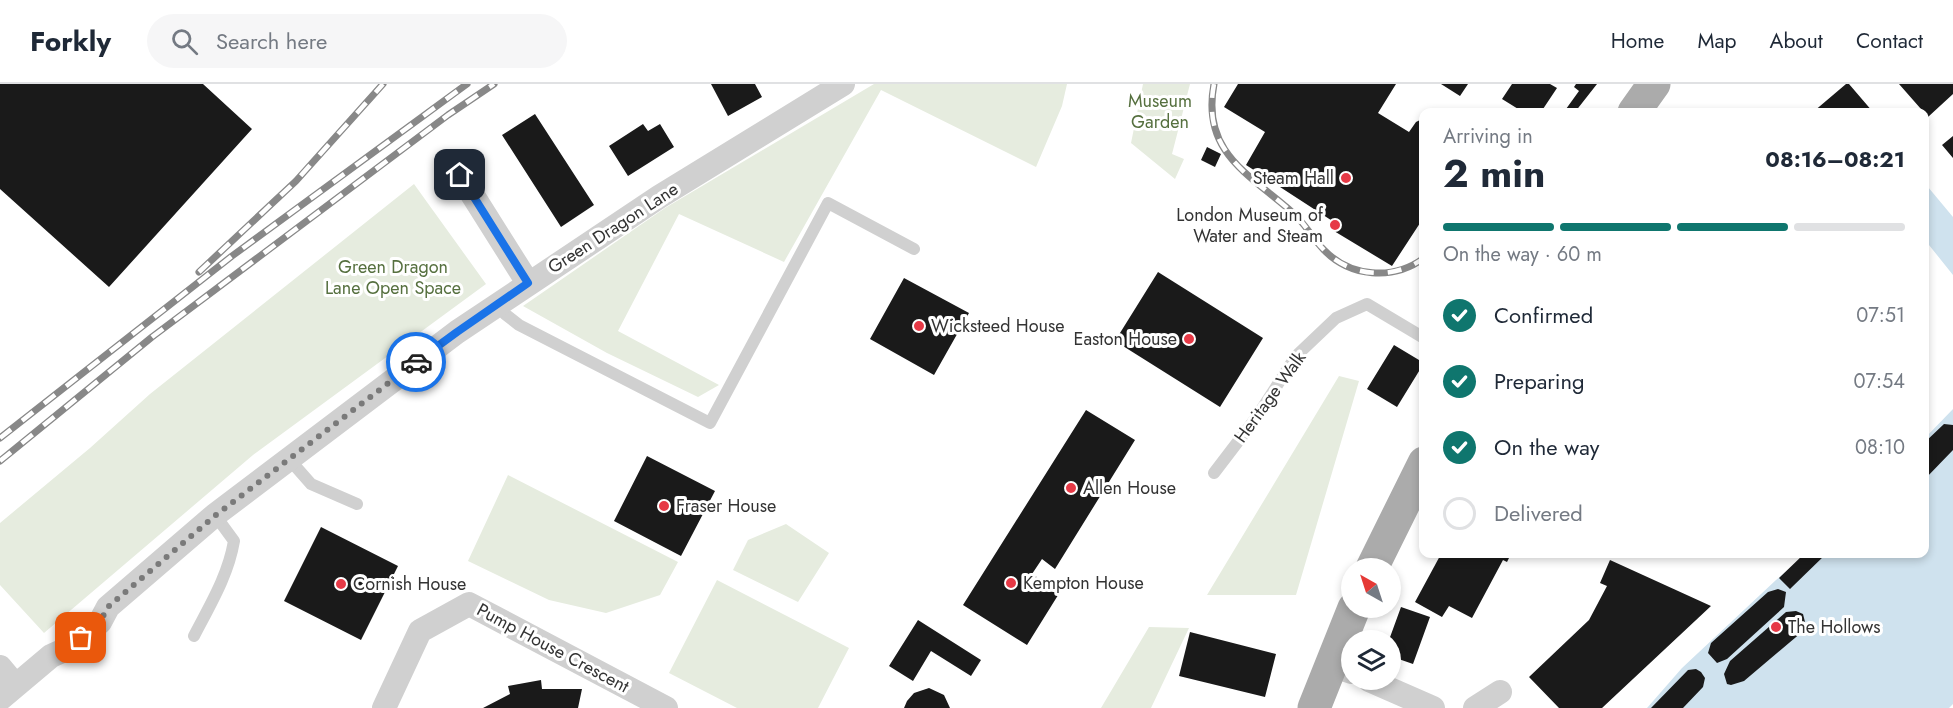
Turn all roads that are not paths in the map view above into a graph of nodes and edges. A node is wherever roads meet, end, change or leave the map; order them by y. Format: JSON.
{"nodes":[{"id":1,"x":843,"y":84,"type":"edge"},
{"id":2,"x":1654,"y":84,"type":"edge"},
{"id":3,"x":811,"y":92,"type":"edge"},
{"id":4,"x":1637,"y":108,"type":"edge"},
{"id":5,"x":460,"y":175,"type":"dead end"},
{"id":6,"x":914,"y":249,"type":"dead end"},
{"id":7,"x":528,"y":283,"type":"junction"},
{"id":8,"x":498,"y":303,"type":"junction"},
{"id":9,"x":1419,"y":335,"type":"edge"},
{"id":10,"x":289,"y":459,"type":"junction"},
{"id":11,"x":1214,"y":473,"type":"dead end"},
{"id":12,"x":1419,"y":473,"type":"edge"},
{"id":13,"x":357,"y":504,"type":"dead end"},
{"id":14,"x":216,"y":515,"type":"junction"},
{"id":15,"x":1377,"y":558,"type":"edge"},
{"id":16,"x":194,"y":636,"type":"dead end"},
{"id":17,"x":1341,"y":668,"type":"edge"},
{"id":18,"x":5,"y":684,"type":"edge"},
{"id":19,"x":1392,"y":690,"type":"edge"},
{"id":20,"x":1500,"y":692,"type":"dead end"},
{"id":21,"x":384,"y":708,"type":"edge"},
{"id":22,"x":666,"y":708,"type":"edge"},
{"id":23,"x":1314,"y":708,"type":"edge"},
{"id":24,"x":1433,"y":708,"type":"edge"},
{"id":25,"x":1475,"y":708,"type":"edge"}],
"edges":[{"from":1,"to":3,"type":"street","name":"Green Dragon Lane"},
{"from":2,"to":4,"type":"main road"},
{"from":3,"to":7,"type":"street","name":"Green Dragon Lane"},
{"from":5,"to":7,"type":"street"},
{"from":6,"to":8,"type":"lane"},
{"from":7,"to":8,"type":"street","name":"Green Dragon Lane"},
{"from":8,"to":10,"type":"street","name":"Green Dragon Lane"},
{"from":9,"to":11,"type":"lane","name":"Heritage Walk"},
{"from":10,"to":13,"type":"lane"},
{"from":10,"to":14,"type":"street","name":"Green Dragon Lane"},
{"from":12,"to":15,"type":"main road"},
{"from":14,"to":16,"type":"lane"},
{"from":14,"to":18,"type":"street","name":"Green Dragon Lane"},
{"from":17,"to":23,"type":"main road"},
{"from":19,"to":24,"type":"street"},
{"from":20,"to":25,"type":"street"},
{"from":21,"to":22,"type":"street","name":"Pump House Crescent"}]}
